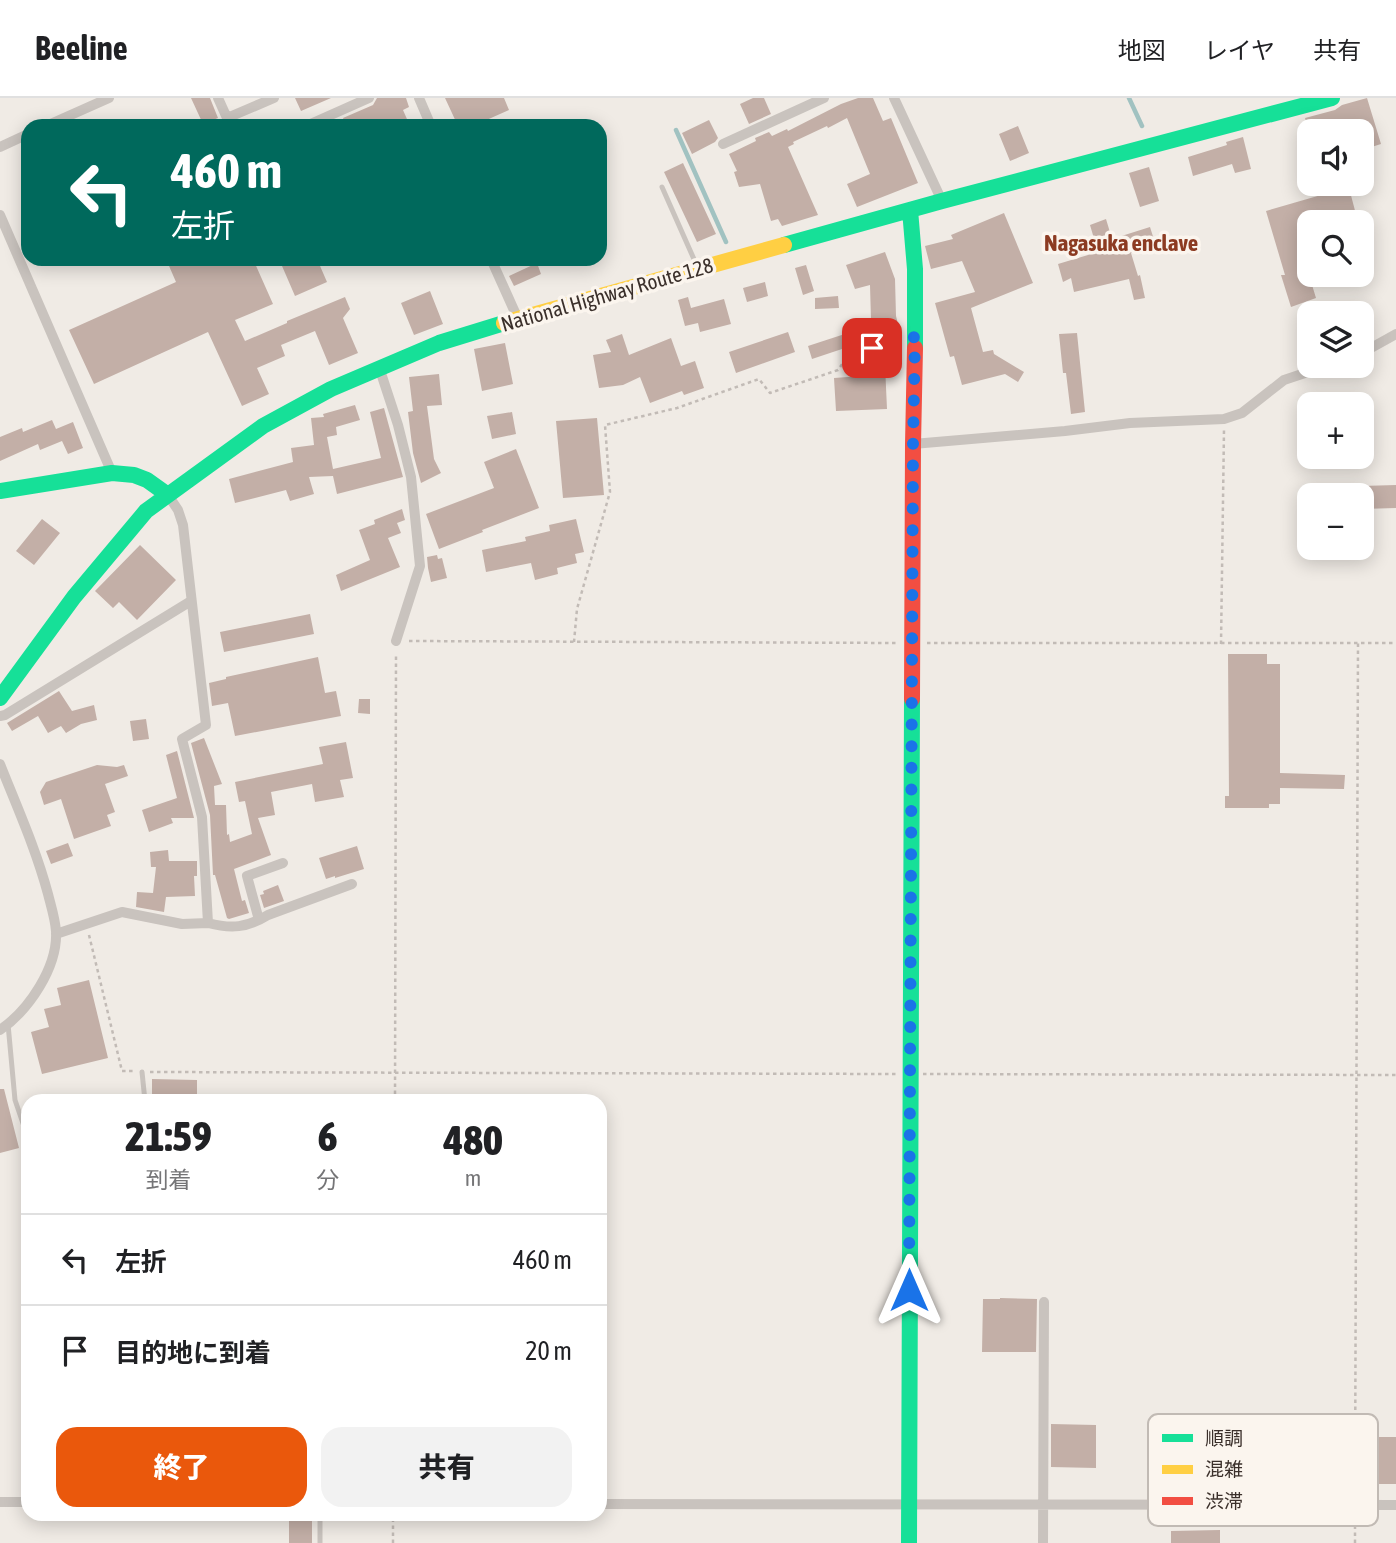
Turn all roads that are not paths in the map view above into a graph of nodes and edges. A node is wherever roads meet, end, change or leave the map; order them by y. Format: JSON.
{"nodes":[{"id":1,"x":110,"y":98,"type":"edge"},
{"id":2,"x":218,"y":98,"type":"edge"},
{"id":3,"x":274,"y":98,"type":"edge"},
{"id":4,"x":369,"y":98,"type":"edge"},
{"id":5,"x":419,"y":98,"type":"edge"},
{"id":6,"x":824,"y":98,"type":"edge"},
{"id":7,"x":894,"y":98,"type":"edge"},
{"id":8,"x":1332,"y":98,"type":"edge"},
{"id":9,"x":63,"y":119,"type":"edge"},
{"id":10,"x":322,"y":119,"type":"edge"},
{"id":11,"x":429,"y":119,"type":"edge"},
{"id":12,"x":21,"y":137,"type":"edge"},
{"id":13,"x":723,"y":144,"type":"dead end"},
{"id":14,"x":0,"y":147,"type":"edge"},
{"id":15,"x":662,"y":187,"type":"dead end"},
{"id":16,"x":942,"y":201,"type":"junction"},
{"id":17,"x":911,"y":211,"type":"junction"},
{"id":18,"x":0,"y":217,"type":"edge"},
{"id":19,"x":21,"y":265,"type":"edge"},
{"id":20,"x":21,"y":266,"type":"edge"},
{"id":21,"x":494,"y":266,"type":"edge"},
{"id":22,"x":699,"y":269,"type":"junction"},
{"id":23,"x":518,"y":319,"type":"junction"},
{"id":24,"x":1396,"y":334,"type":"edge"},
{"id":25,"x":1374,"y":346,"type":"edge"},
{"id":26,"x":379,"y":368,"type":"junction"},
{"id":27,"x":1297,"y":376,"type":"edge"},
{"id":28,"x":913,"y":444,"type":"junction"},
{"id":29,"x":112,"y":473,"type":"junction"},
{"id":30,"x":0,"y":491,"type":"edge"},
{"id":31,"x":168,"y":495,"type":"junction"},
{"id":32,"x":191,"y":601,"type":"junction"},
{"id":33,"x":396,"y":641,"type":"road end"},
{"id":34,"x":0,"y":698,"type":"edge"},
{"id":35,"x":0,"y":716,"type":"edge"},
{"id":36,"x":0,"y":764,"type":"edge"},
{"id":37,"x":283,"y":863,"type":"dead end"},
{"id":38,"x":352,"y":884,"type":"dead end"},
{"id":39,"x":260,"y":920,"type":"junction"},
{"id":40,"x":208,"y":923,"type":"junction"},
{"id":41,"x":56,"y":934,"type":"junction"},
{"id":42,"x":4,"y":1027,"type":"edge"},
{"id":43,"x":142,"y":1072,"type":"road end"},
{"id":44,"x":144,"y":1094,"type":"edge"},
{"id":45,"x":21,"y":1118,"type":"edge"},
{"id":46,"x":1044,"y":1302,"type":"dead end"},
{"id":47,"x":0,"y":1502,"type":"edge"},
{"id":48,"x":21,"y":1502,"type":"edge"},
{"id":49,"x":607,"y":1504,"type":"edge"},
{"id":50,"x":909,"y":1505,"type":"junction"},
{"id":51,"x":1043,"y":1505,"type":"junction"},
{"id":52,"x":1148,"y":1505,"type":"edge"},
{"id":53,"x":1378,"y":1505,"type":"edge"},
{"id":54,"x":1396,"y":1505,"type":"edge"},
{"id":55,"x":320,"y":1521,"type":"edge"},
{"id":56,"x":320,"y":1543,"type":"edge"},
{"id":57,"x":909,"y":1543,"type":"edge"},
{"id":58,"x":1043,"y":1543,"type":"edge"}],
"edges":[{"from":1,"to":9,"type":"street"},
{"from":2,"to":3,"type":"street"},
{"from":4,"to":10,"type":"street"},
{"from":5,"to":11,"type":"street"},
{"from":6,"to":13,"type":"street"},
{"from":7,"to":16,"type":"street"},
{"from":8,"to":16,"type":"main road","name":"National Highway Route 128"},
{"from":12,"to":14,"type":"street"},
{"from":15,"to":22,"type":"lane"},
{"from":16,"to":17,"type":"main road","name":"National Highway Route 128"},
{"from":17,"to":22,"type":"main road","name":"National Highway Route 128"},
{"from":17,"to":28,"type":"main road"},
{"from":18,"to":19,"type":"street"},
{"from":20,"to":29,"type":"street"},
{"from":21,"to":23,"type":"street"},
{"from":22,"to":23,"type":"main road","name":"National Highway Route 128"},
{"from":23,"to":26,"type":"main road","name":"National Highway Route 128"},
{"from":24,"to":25,"type":"street"},
{"from":26,"to":31,"type":"main road","name":"National Highway Route 128"},
{"from":26,"to":33,"type":"street"},
{"from":27,"to":28,"type":"street"},
{"from":28,"to":50,"type":"main road"},
{"from":29,"to":30,"type":"main road"},
{"from":29,"to":31,"type":"main road"},
{"from":31,"to":32,"type":"street"},
{"from":31,"to":34,"type":"main road","name":"National Highway Route 128"},
{"from":32,"to":35,"type":"street"},
{"from":32,"to":40,"type":"street"},
{"from":36,"to":41,"type":"street"},
{"from":37,"to":39,"type":"street"},
{"from":38,"to":39,"type":"street"},
{"from":39,"to":40,"type":"street"},
{"from":40,"to":41,"type":"street"},
{"from":41,"to":42,"type":"street"},
{"from":42,"to":45,"type":"lane"},
{"from":43,"to":44,"type":"lane"},
{"from":46,"to":51,"type":"street"},
{"from":47,"to":48,"type":"street"},
{"from":49,"to":50,"type":"street"},
{"from":50,"to":51,"type":"street"},
{"from":50,"to":57,"type":"main road"},
{"from":51,"to":52,"type":"street"},
{"from":51,"to":58,"type":"street"},
{"from":53,"to":54,"type":"street"},
{"from":55,"to":56,"type":"lane"}]}
